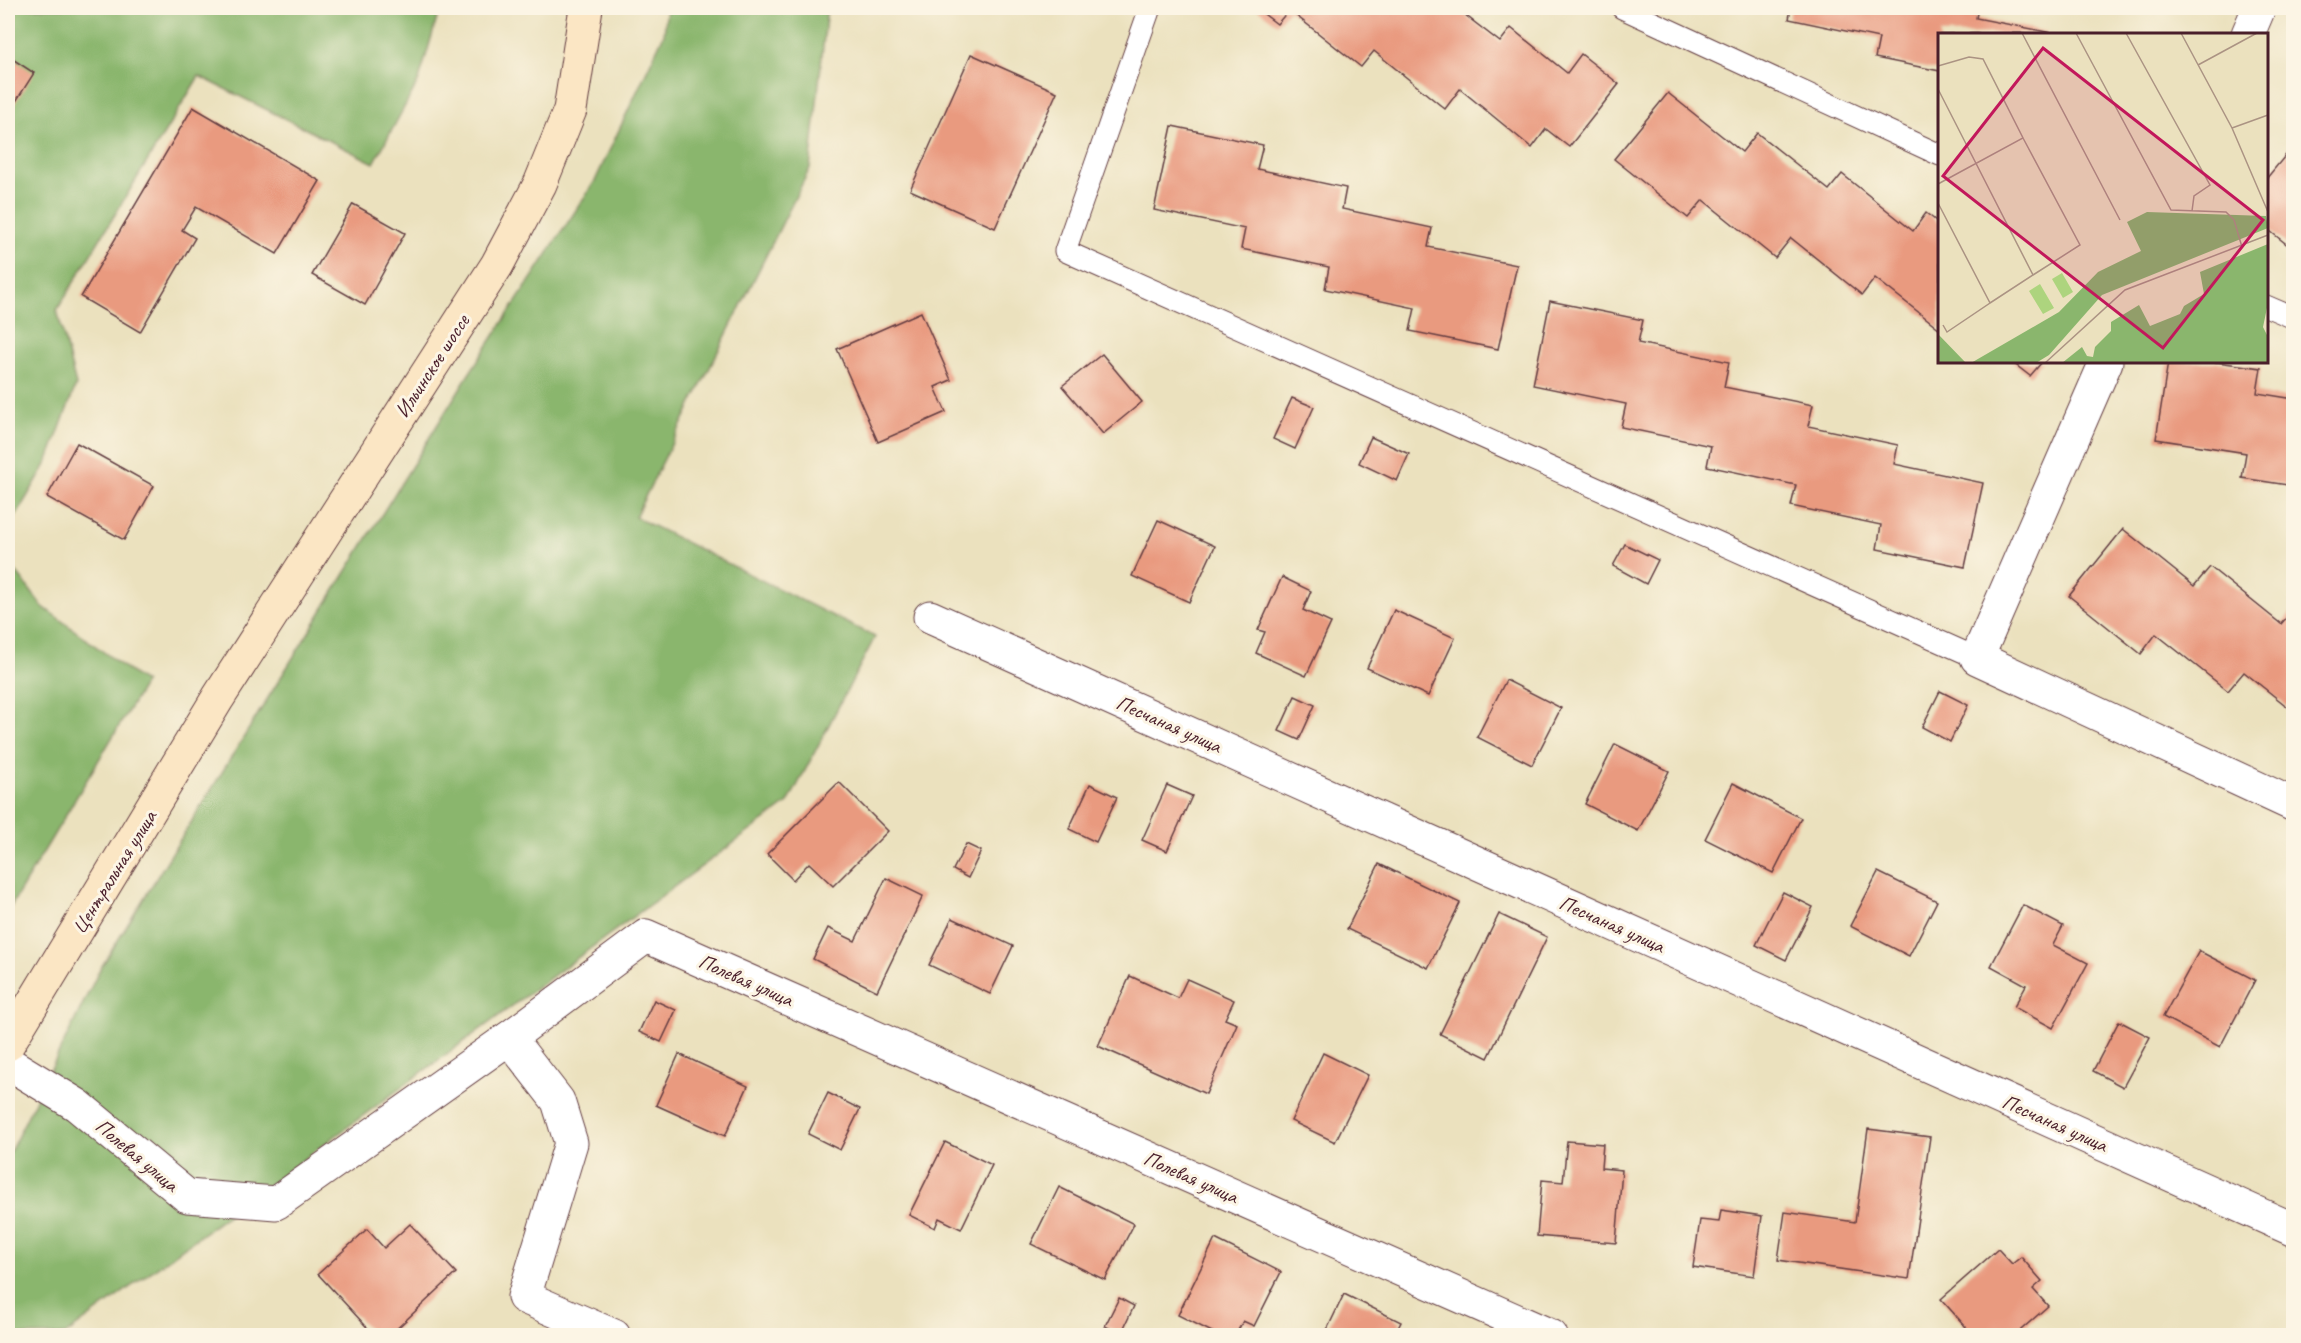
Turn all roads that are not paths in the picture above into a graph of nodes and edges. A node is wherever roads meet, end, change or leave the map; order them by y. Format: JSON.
{"nodes":[{"id":1,"x":586,"y":8,"type":"edge"},
{"id":2,"x":1150,"y":8,"type":"edge"},
{"id":3,"x":1622,"y":8,"type":"edge"},
{"id":4,"x":2259,"y":8,"type":"edge"},
{"id":5,"x":2248,"y":33,"type":"edge"},
{"id":6,"x":1938,"y":154,"type":"edge"},
{"id":7,"x":2268,"y":307,"type":"edge"},
{"id":8,"x":2294,"y":318,"type":"edge"},
{"id":9,"x":2106,"y":363,"type":"edge"},
{"id":10,"x":930,"y":617,"type":"dead end"},
{"id":11,"x":1977,"y":658,"type":"junction"},
{"id":12,"x":218,"y":698,"type":"joint"},
{"id":13,"x":2294,"y":805,"type":"edge"},
{"id":14,"x":509,"y":1038,"type":"junction"},
{"id":15,"x":8,"y":1044,"type":"edge"},
{"id":16,"x":8,"y":1063,"type":"edge"},
{"id":17,"x":2294,"y":1230,"type":"edge"},
{"id":18,"x":614,"y":1335,"type":"edge"},
{"id":19,"x":1551,"y":1335,"type":"edge"}],
"edges":[{"from":1,"to":12,"type":"main road","name":"Ильинское шоссе"},
{"from":2,"to":11,"type":"lane"},
{"from":3,"to":6,"type":"lane"},
{"from":4,"to":5,"type":"street"},
{"from":7,"to":8,"type":"lane"},
{"from":9,"to":11,"type":"street"},
{"from":10,"to":17,"type":"street","name":"Песчаная улица"},
{"from":11,"to":13,"type":"street"},
{"from":12,"to":15,"type":"main road","name":"Центральная улица"},
{"from":14,"to":16,"type":"street","name":"Полевая улица"},
{"from":14,"to":18,"type":"street"},
{"from":14,"to":19,"type":"street","name":"Полевая улица"}]}
